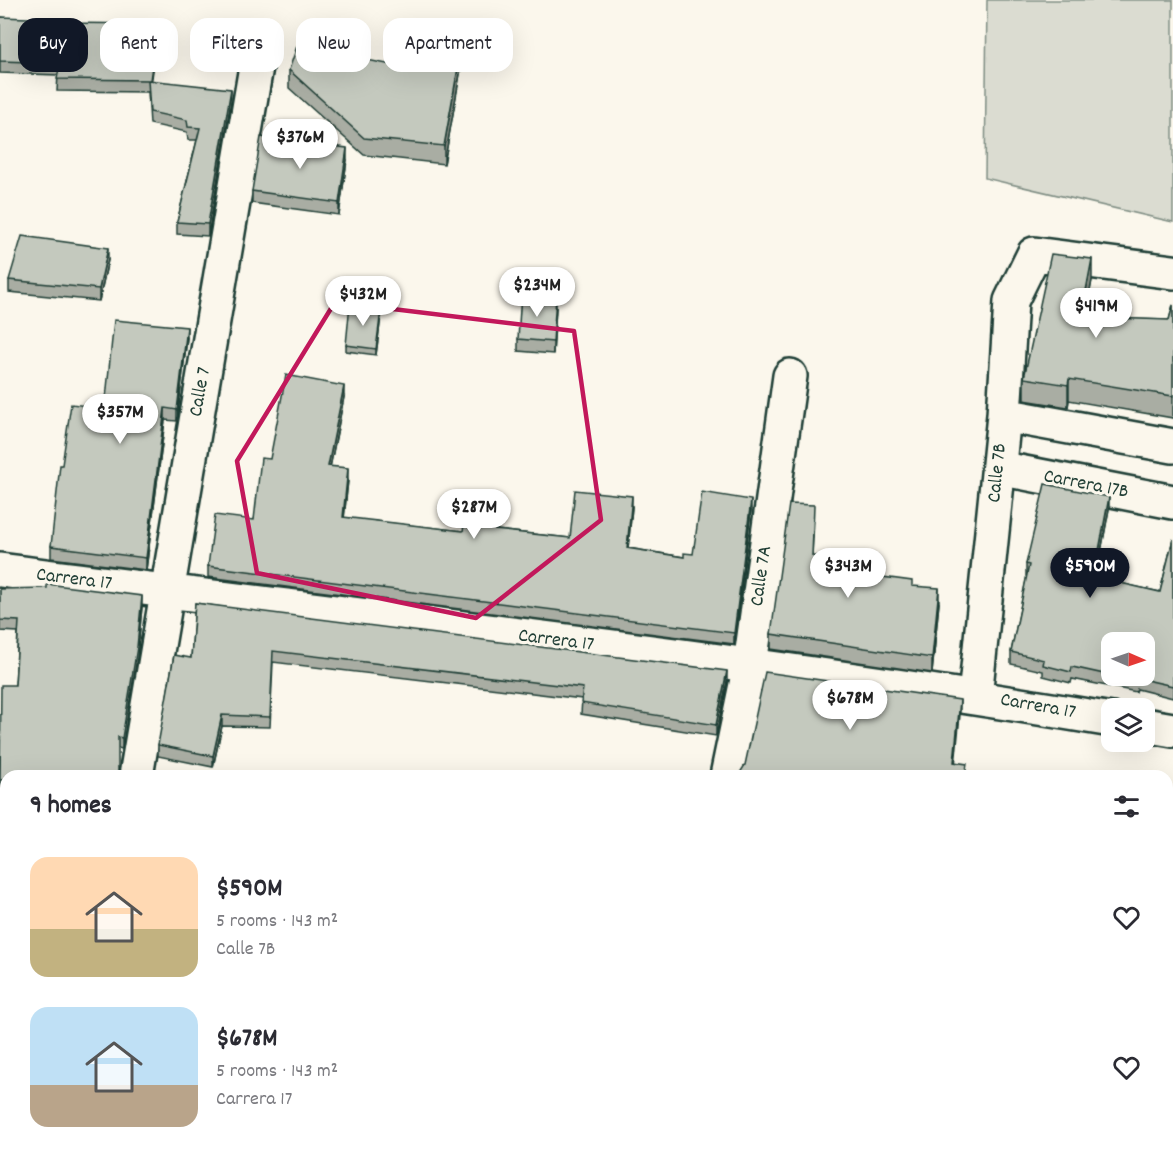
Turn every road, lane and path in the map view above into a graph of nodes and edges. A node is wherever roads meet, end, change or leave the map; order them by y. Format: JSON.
{"nodes":[{"id":1,"x":255,"y":72,"type":"edge"},
{"id":2,"x":1173,"y":272,"type":"edge"},
{"id":3,"x":790,"y":376,"type":"dead end"},
{"id":4,"x":1004,"y":415,"type":"junction"},
{"id":5,"x":1173,"y":446,"type":"edge"},
{"id":6,"x":999,"y":468,"type":"junction"},
{"id":7,"x":1173,"y":502,"type":"edge"},
{"id":8,"x":0,"y":570,"type":"edge"},
{"id":9,"x":167,"y":592,"type":"junction"},
{"id":10,"x":750,"y":665,"type":"junction"},
{"id":11,"x":975,"y":697,"type":"junction"},
{"id":12,"x":1101,"y":718,"type":"edge"},
{"id":13,"x":1155,"y":727,"type":"edge"},
{"id":14,"x":1173,"y":730,"type":"edge"},
{"id":15,"x":137,"y":770,"type":"edge"},
{"id":16,"x":728,"y":770,"type":"edge"}],
"edges":[{"from":1,"to":9,"type":"street","name":"Calle 7"},
{"from":2,"to":4,"type":"street","name":"Calle 7B"},
{"from":3,"to":10,"type":"street","name":"Calle 7A"},
{"from":4,"to":5,"type":"street"},
{"from":4,"to":6,"type":"street","name":"Calle 7B"},
{"from":6,"to":7,"type":"street","name":"Carrera 17B"},
{"from":6,"to":11,"type":"street","name":"Calle 7B"},
{"from":8,"to":9,"type":"street","name":"Carrera 17"},
{"from":9,"to":10,"type":"street","name":"Carrera 17"},
{"from":9,"to":15,"type":"street","name":"Calle 7"},
{"from":10,"to":11,"type":"street","name":"Carrera 17"},
{"from":10,"to":16,"type":"street","name":"Calle 7A"},
{"from":11,"to":12,"type":"street","name":"Carrera 17"},
{"from":13,"to":14,"type":"street"}]}
